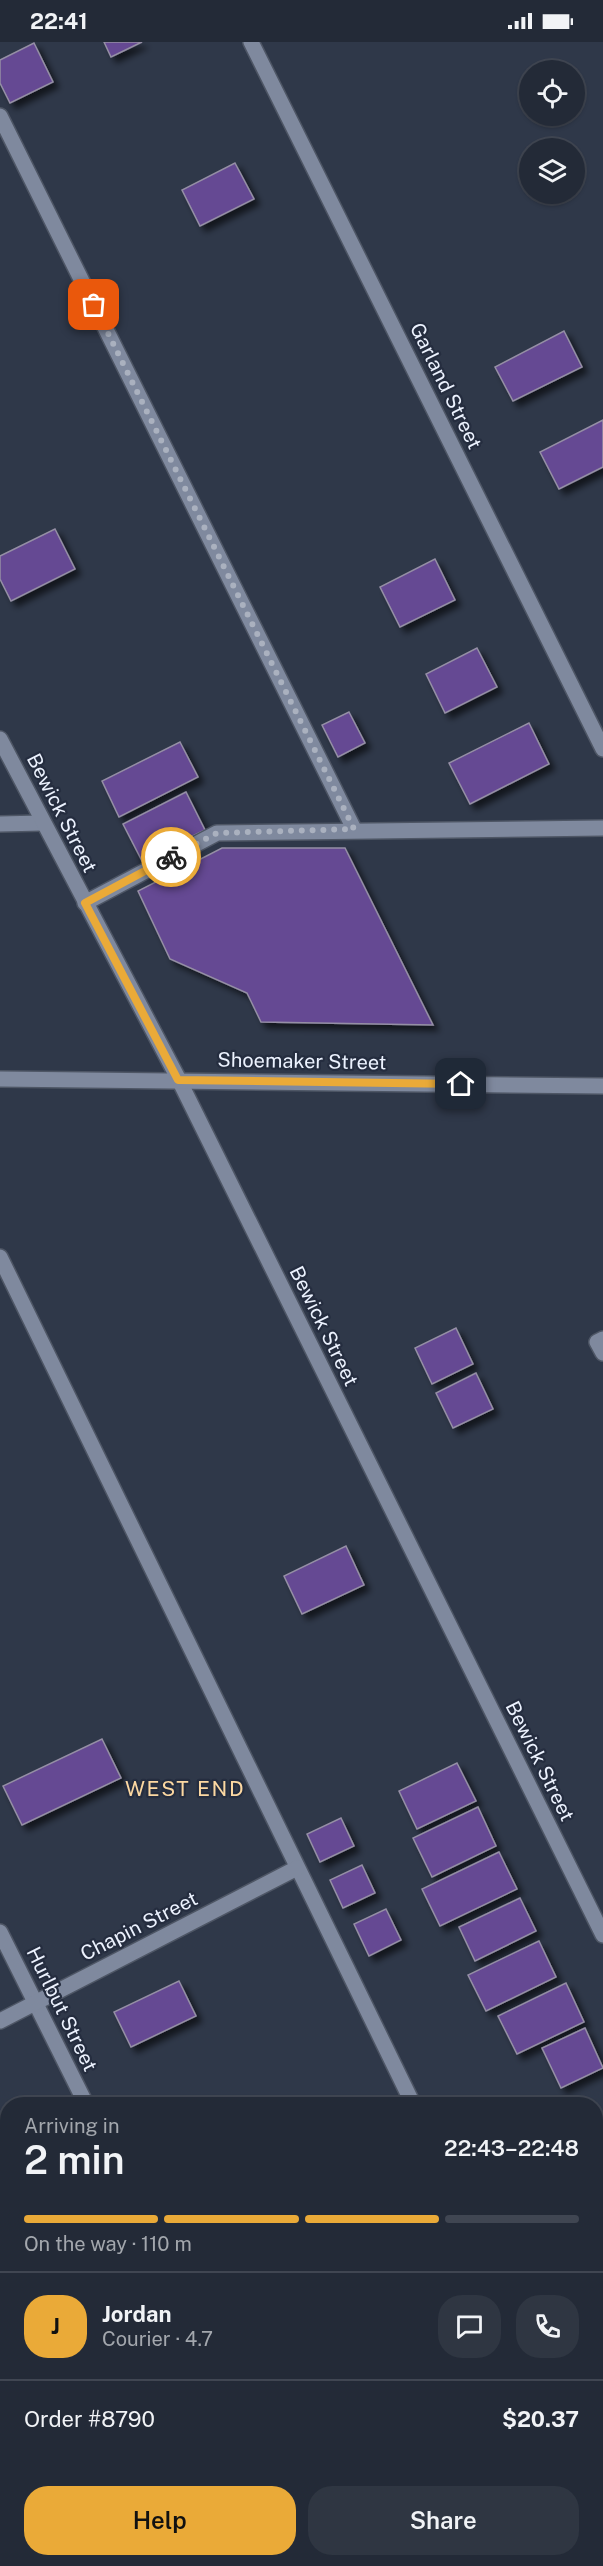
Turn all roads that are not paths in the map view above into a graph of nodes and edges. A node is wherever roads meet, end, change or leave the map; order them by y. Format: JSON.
{"nodes":[{"id":1,"x":251,"y":42,"type":"edge"},
{"id":2,"x":0,"y":116,"type":"edge"},
{"id":3,"x":0,"y":739,"type":"edge"},
{"id":4,"x":603,"y":749,"type":"edge"},
{"id":5,"x":42,"y":823,"type":"junction"},
{"id":6,"x":0,"y":824,"type":"edge"},
{"id":7,"x":603,"y":828,"type":"edge"},
{"id":8,"x":354,"y":829,"type":"junction"},
{"id":9,"x":85,"y":903,"type":"junction"},
{"id":10,"x":0,"y":1079,"type":"edge"},
{"id":11,"x":178,"y":1080,"type":"junction"},
{"id":12,"x":603,"y":1086,"type":"edge"},
{"id":13,"x":0,"y":1257,"type":"edge"},
{"id":14,"x":603,"y":1339,"type":"edge"},
{"id":15,"x":603,"y":1353,"type":"edge"},
{"id":16,"x":297,"y":1868,"type":"junction"},
{"id":17,"x":0,"y":1932,"type":"edge"},
{"id":18,"x":603,"y":1935,"type":"edge"},
{"id":19,"x":35,"y":2003,"type":"junction"},
{"id":20,"x":0,"y":2021,"type":"edge"},
{"id":21,"x":82,"y":2097,"type":"edge"},
{"id":22,"x":410,"y":2097,"type":"edge"}],
"edges":[{"from":1,"to":4,"type":"street","name":"Garland Street"},
{"from":2,"to":8,"type":"street"},
{"from":3,"to":5,"type":"street","name":"Bewick Street"},
{"from":5,"to":6,"type":"street"},
{"from":5,"to":9,"type":"street","name":"Bewick Street"},
{"from":7,"to":8,"type":"street"},
{"from":8,"to":9,"type":"street"},
{"from":9,"to":11,"type":"street","name":"Bewick Street"},
{"from":10,"to":11,"type":"street","name":"Shoemaker Street"},
{"from":11,"to":12,"type":"street","name":"Shoemaker Street"},
{"from":11,"to":18,"type":"street","name":"Bewick Street"},
{"from":13,"to":16,"type":"street"},
{"from":14,"to":15,"type":"street"},
{"from":16,"to":19,"type":"street","name":"Chapin Street"},
{"from":16,"to":22,"type":"street"},
{"from":17,"to":19,"type":"street","name":"Hurlbut Street"},
{"from":19,"to":20,"type":"street","name":"Chapin Street"},
{"from":19,"to":21,"type":"street","name":"Hurlbut Street"}]}
